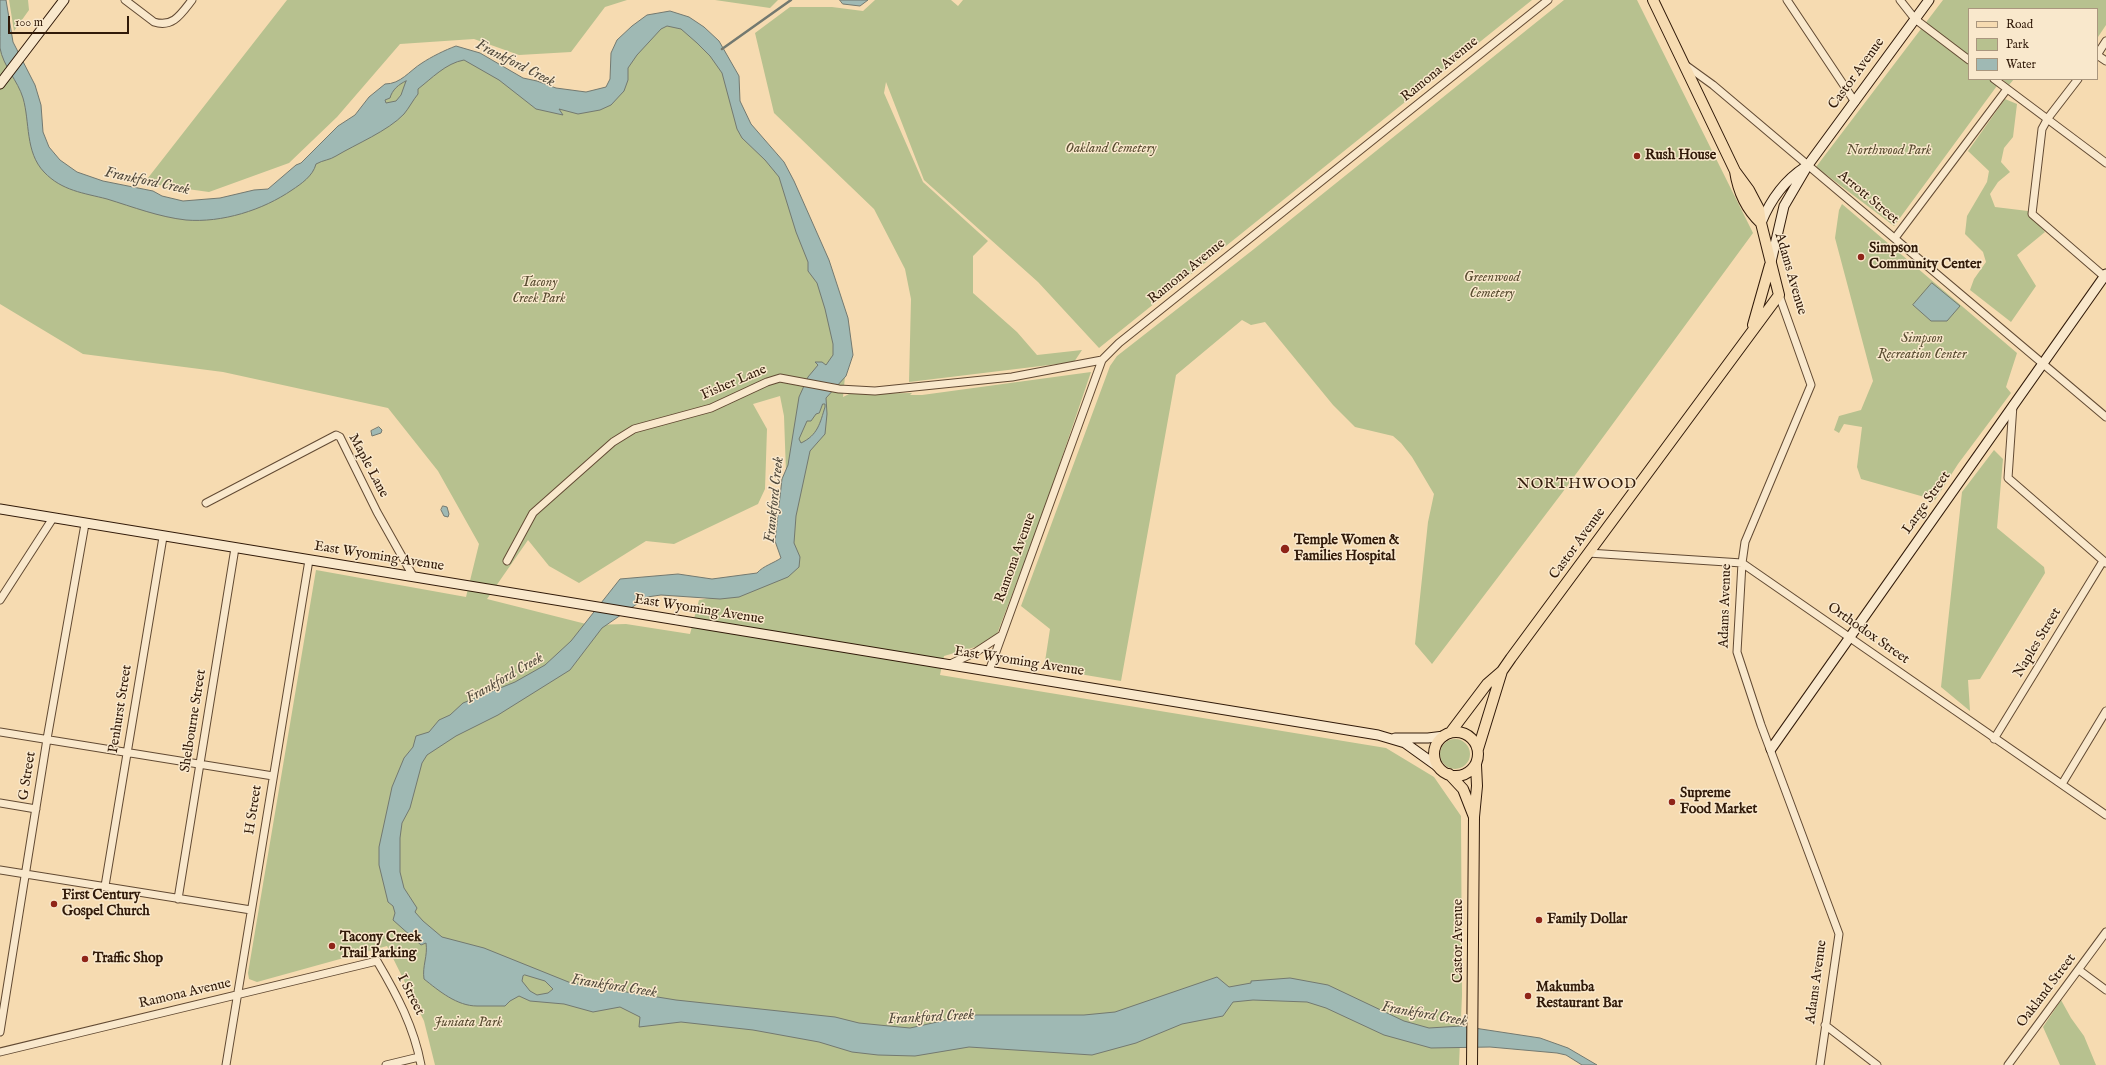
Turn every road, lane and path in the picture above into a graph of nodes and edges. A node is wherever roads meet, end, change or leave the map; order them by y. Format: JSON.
{"nodes":[{"id":1,"x":64,"y":0,"type":"edge"},
{"id":2,"x":125,"y":0,"type":"edge"},
{"id":3,"x":192,"y":0,"type":"edge"},
{"id":4,"x":1548,"y":0,"type":"edge"},
{"id":5,"x":1653,"y":0,"type":"edge"},
{"id":6,"x":1787,"y":0,"type":"edge"},
{"id":7,"x":1900,"y":0,"type":"edge"},
{"id":8,"x":1930,"y":0,"type":"edge"},
{"id":9,"x":1915,"y":19,"type":"junction"},
{"id":10,"x":2106,"y":41,"type":"edge"},
{"id":11,"x":2098,"y":53,"type":"edge"},
{"id":12,"x":1968,"y":59,"type":"edge"},
{"id":13,"x":1684,"y":64,"type":"junction"},
{"id":14,"x":1995,"y":80,"type":"edge"},
{"id":15,"x":2077,"y":80,"type":"edge"},
{"id":16,"x":0,"y":84,"type":"edge"},
{"id":17,"x":2007,"y":90,"type":"junction"},
{"id":18,"x":1855,"y":102,"type":"junction"},
{"id":19,"x":2048,"y":118,"type":"junction"},
{"id":20,"x":2106,"y":162,"type":"edge"},
{"id":21,"x":1808,"y":165,"type":"junction"},
{"id":22,"x":1761,"y":223,"type":"junction"},
{"id":23,"x":1895,"y":238,"type":"junction"},
{"id":24,"x":1771,"y":263,"type":"junction"},
{"id":25,"x":2105,"y":276,"type":"edge"},
{"id":26,"x":1779,"y":295,"type":"junction"},
{"id":27,"x":1747,"y":338,"type":"junction"},
{"id":28,"x":1102,"y":360,"type":"junction"},
{"id":29,"x":2042,"y":363,"type":"junction"},
{"id":30,"x":2014,"y":403,"type":"junction"},
{"id":31,"x":2106,"y":417,"type":"edge"},
{"id":32,"x":206,"y":503,"type":"dead end"},
{"id":33,"x":0,"y":509,"type":"edge"},
{"id":34,"x":53,"y":518,"type":"junction"},
{"id":35,"x":85,"y":524,"type":"junction"},
{"id":36,"x":162,"y":537,"type":"junction"},
{"id":37,"x":235,"y":548,"type":"junction"},
{"id":38,"x":1588,"y":554,"type":"junction"},
{"id":39,"x":309,"y":560,"type":"junction"},
{"id":40,"x":507,"y":561,"type":"dead end"},
{"id":41,"x":2104,"y":562,"type":"edge"},
{"id":42,"x":1742,"y":563,"type":"junction"},
{"id":43,"x":412,"y":576,"type":"junction"},
{"id":44,"x":0,"y":600,"type":"edge"},
{"id":45,"x":1002,"y":635,"type":"junction"},
{"id":46,"x":1851,"y":637,"type":"junction"},
{"id":47,"x":948,"y":665,"type":"junction"},
{"id":48,"x":989,"y":671,"type":"junction"},
{"id":49,"x":1502,"y":671,"type":"junction"},
{"id":50,"x":2106,"y":711,"type":"edge"},
{"id":51,"x":0,"y":732,"type":"edge"},
{"id":52,"x":1447,"y":735,"type":"junction"},
{"id":53,"x":1394,"y":738,"type":"junction"},
{"id":54,"x":1994,"y":738,"type":"junction"},
{"id":55,"x":47,"y":740,"type":"junction"},
{"id":56,"x":1478,"y":749,"type":"junction"},
{"id":57,"x":1771,"y":749,"type":"junction"},
{"id":58,"x":127,"y":752,"type":"junction"},
{"id":59,"x":200,"y":764,"type":"junction"},
{"id":60,"x":1476,"y":764,"type":"junction"},
{"id":61,"x":1437,"y":766,"type":"junction"},
{"id":62,"x":1449,"y":774,"type":"junction"},
{"id":63,"x":273,"y":776,"type":"junction"},
{"id":64,"x":2062,"y":784,"type":"junction"},
{"id":65,"x":0,"y":803,"type":"edge"},
{"id":66,"x":36,"y":809,"type":"junction"},
{"id":67,"x":2106,"y":815,"type":"edge"},
{"id":68,"x":1474,"y":817,"type":"junction"},
{"id":69,"x":0,"y":870,"type":"edge"},
{"id":70,"x":26,"y":874,"type":"junction"},
{"id":71,"x":105,"y":886,"type":"junction"},
{"id":72,"x":178,"y":899,"type":"junction"},
{"id":73,"x":251,"y":910,"type":"junction"},
{"id":74,"x":2106,"y":932,"type":"edge"},
{"id":75,"x":377,"y":961,"type":"joint"},
{"id":76,"x":2078,"y":970,"type":"junction"},
{"id":77,"x":2106,"y":990,"type":"edge"},
{"id":78,"x":238,"y":995,"type":"junction"},
{"id":79,"x":1825,"y":1025,"type":"junction"},
{"id":80,"x":0,"y":1032,"type":"edge"},
{"id":81,"x":0,"y":1052,"type":"edge"},
{"id":82,"x":419,"y":1057,"type":"junction"},
{"id":83,"x":226,"y":1065,"type":"edge"},
{"id":84,"x":386,"y":1065,"type":"edge"},
{"id":85,"x":421,"y":1065,"type":"edge"},
{"id":86,"x":1472,"y":1065,"type":"edge"},
{"id":87,"x":1820,"y":1065,"type":"edge"},
{"id":88,"x":1877,"y":1065,"type":"edge"},
{"id":89,"x":2008,"y":1065,"type":"edge"}],
"edges":[{"from":1,"to":16,"type":"street"},
{"from":2,"to":3,"type":"street"},
{"from":4,"to":28,"type":"street","name":"Ramona Avenue"},
{"from":5,"to":13,"type":"main road","name":"Adams Avenue"},
{"from":6,"to":18,"type":"street"},
{"from":7,"to":9,"type":"street"},
{"from":8,"to":9,"type":"street","name":"Castor Avenue"},
{"from":9,"to":12,"type":"street"},
{"from":9,"to":18,"type":"street","name":"Castor Avenue"},
{"from":10,"to":11,"type":"street"},
{"from":13,"to":21,"type":"street","name":"Arrott Street"},
{"from":13,"to":22,"type":"main road","name":"Adams Avenue"},
{"from":14,"to":17,"type":"street"},
{"from":15,"to":19,"type":"street"},
{"from":17,"to":19,"type":"street"},
{"from":17,"to":23,"type":"street"},
{"from":18,"to":21,"type":"street","name":"Castor Avenue"},
{"from":19,"to":20,"type":"street"},
{"from":19,"to":25,"type":"street"},
{"from":21,"to":22,"type":"street","name":"Castor Avenue"},
{"from":21,"to":23,"type":"street","name":"Arrott Street"},
{"from":21,"to":24,"type":"street","name":"Castor Avenue"},
{"from":22,"to":24,"type":"main road","name":"Adams Avenue"},
{"from":23,"to":29,"type":"street","name":"Arrott Street"},
{"from":24,"to":26,"type":"main road","name":"Adams Avenue"},
{"from":24,"to":27,"type":"main road","name":"Castor Avenue"},
{"from":25,"to":29,"type":"street","name":"Large Street"},
{"from":26,"to":27,"type":"main road","name":"Castor Avenue"},
{"from":26,"to":42,"type":"street","name":"Adams Avenue"},
{"from":27,"to":38,"type":"main road","name":"Castor Avenue"},
{"from":28,"to":40,"type":"street","name":"Fisher Lane"},
{"from":28,"to":45,"type":"street","name":"Ramona Avenue"},
{"from":29,"to":30,"type":"street","name":"Large Street"},
{"from":29,"to":31,"type":"street","name":"Arrott Street"},
{"from":30,"to":41,"type":"street"},
{"from":30,"to":46,"type":"street","name":"Large Street"},
{"from":32,"to":43,"type":"street","name":"Maple Lane"},
{"from":33,"to":34,"type":"street","name":"East Wyoming Avenue"},
{"from":34,"to":35,"type":"street","name":"East Wyoming Avenue"},
{"from":34,"to":44,"type":"street"},
{"from":35,"to":36,"type":"street","name":"East Wyoming Avenue"},
{"from":35,"to":55,"type":"street","name":"G Street"},
{"from":36,"to":37,"type":"street","name":"East Wyoming Avenue"},
{"from":36,"to":58,"type":"street","name":"Penhurst Street"},
{"from":37,"to":39,"type":"street","name":"East Wyoming Avenue"},
{"from":37,"to":59,"type":"street","name":"Shelbourne Street"},
{"from":38,"to":42,"type":"street"},
{"from":38,"to":49,"type":"main road","name":"Castor Avenue"},
{"from":39,"to":43,"type":"street","name":"East Wyoming Avenue"},
{"from":39,"to":63,"type":"street","name":"H Street"},
{"from":41,"to":54,"type":"street","name":"Naples Street"},
{"from":42,"to":46,"type":"street","name":"Orthodox Street"},
{"from":42,"to":57,"type":"street","name":"Adams Avenue"},
{"from":43,"to":47,"type":"street","name":"East Wyoming Avenue"},
{"from":45,"to":47,"type":"street"},
{"from":45,"to":48,"type":"street","name":"Ramona Avenue"},
{"from":46,"to":54,"type":"street","name":"Orthodox Street"},
{"from":46,"to":57,"type":"street","name":"Large Street"},
{"from":47,"to":48,"type":"street","name":"East Wyoming Avenue"},
{"from":48,"to":53,"type":"street","name":"East Wyoming Avenue"},
{"from":49,"to":52,"type":"main road","name":"Castor Avenue"},
{"from":49,"to":56,"type":"main road","name":"Castor Avenue"},
{"from":50,"to":64,"type":"street"},
{"from":51,"to":55,"type":"street"},
{"from":52,"to":53,"type":"street","name":"East Wyoming Avenue"},
{"from":52,"to":56,"type":"main road"},
{"from":52,"to":61,"type":"main road"},
{"from":53,"to":61,"type":"street","name":"East Wyoming Avenue"},
{"from":54,"to":64,"type":"street","name":"Orthodox Street"},
{"from":55,"to":58,"type":"street"},
{"from":55,"to":66,"type":"street","name":"G Street"},
{"from":56,"to":60,"type":"main road"},
{"from":57,"to":79,"type":"street","name":"Adams Avenue"},
{"from":58,"to":59,"type":"street"},
{"from":58,"to":71,"type":"street","name":"Penhurst Street"},
{"from":59,"to":63,"type":"street"},
{"from":59,"to":72,"type":"street","name":"Shelbourne Street"},
{"from":60,"to":62,"type":"main road"},
{"from":60,"to":68,"type":"main road","name":"Castor Avenue"},
{"from":61,"to":62,"type":"main road"},
{"from":62,"to":68,"type":"main road","name":"Castor Avenue"},
{"from":63,"to":73,"type":"street","name":"H Street"},
{"from":64,"to":67,"type":"street","name":"Orthodox Street"},
{"from":65,"to":66,"type":"street"},
{"from":66,"to":70,"type":"street","name":"G Street"},
{"from":68,"to":86,"type":"main road","name":"Castor Avenue"},
{"from":69,"to":70,"type":"street"},
{"from":70,"to":71,"type":"street"},
{"from":70,"to":80,"type":"street","name":"G Street"},
{"from":71,"to":72,"type":"street"},
{"from":72,"to":73,"type":"street"},
{"from":73,"to":78,"type":"street","name":"H Street"},
{"from":74,"to":76,"type":"street","name":"Oakland Street"},
{"from":75,"to":78,"type":"street","name":"Ramona Avenue"},
{"from":75,"to":82,"type":"street","name":"I Street"},
{"from":76,"to":77,"type":"street"},
{"from":76,"to":89,"type":"street","name":"Oakland Street"},
{"from":78,"to":81,"type":"street","name":"Ramona Avenue"},
{"from":78,"to":83,"type":"street","name":"H Street"},
{"from":79,"to":87,"type":"street","name":"Adams Avenue"},
{"from":79,"to":88,"type":"street"},
{"from":82,"to":84,"type":"street"},
{"from":82,"to":85,"type":"street","name":"I Street"}]}
